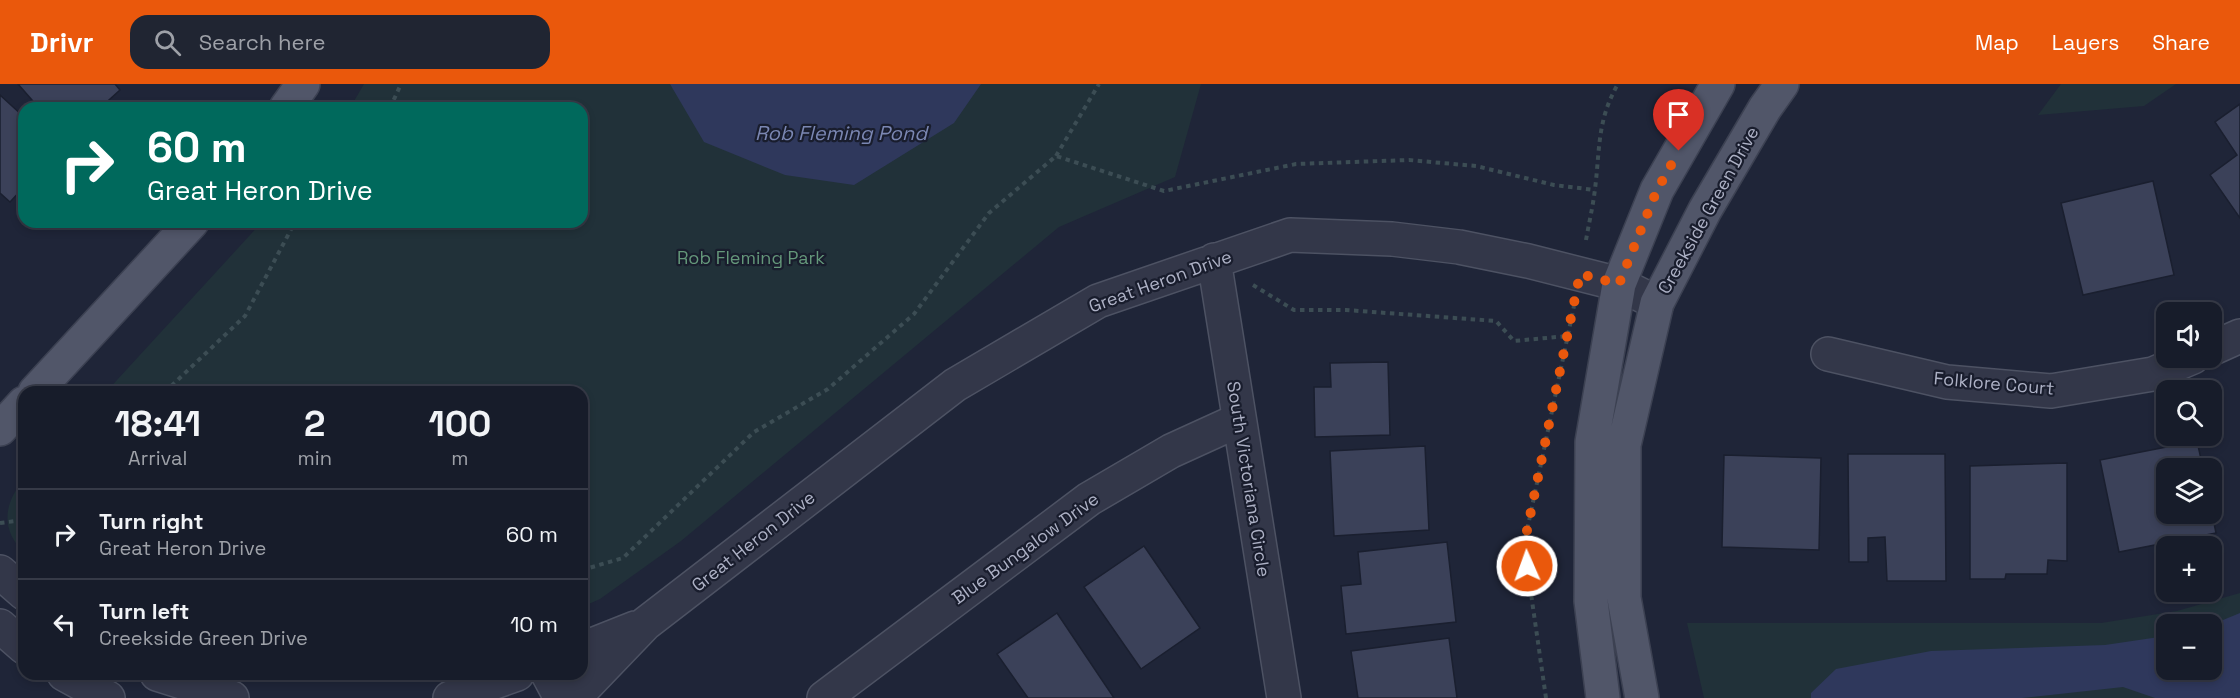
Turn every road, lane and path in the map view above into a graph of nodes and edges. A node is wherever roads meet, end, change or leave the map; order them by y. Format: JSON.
{"nodes":[{"id":1,"x":303,"y":84,"type":"edge"},
{"id":2,"x":401,"y":84,"type":"edge"},
{"id":3,"x":1099,"y":84,"type":"edge"},
{"id":4,"x":1618,"y":84,"type":"edge"},
{"id":5,"x":1718,"y":84,"type":"edge"},
{"id":6,"x":1782,"y":84,"type":"edge"},
{"id":7,"x":290,"y":102,"type":"edge"},
{"id":8,"x":393,"y":102,"type":"edge"},
{"id":9,"x":1056,"y":156,"type":"junction"},
{"id":10,"x":1595,"y":190,"type":"junction"},
{"id":11,"x":186,"y":228,"type":"edge"},
{"id":12,"x":292,"y":228,"type":"edge"},
{"id":13,"x":1214,"y":260,"type":"junction"},
{"id":14,"x":1580,"y":274,"type":"junction"},
{"id":15,"x":1619,"y":284,"type":"junction"},
{"id":16,"x":1657,"y":303,"type":"junction"},
{"id":17,"x":1568,"y":336,"type":"junction"},
{"id":18,"x":2240,"y":336,"type":"edge"},
{"id":19,"x":2222,"y":344,"type":"edge"},
{"id":20,"x":1828,"y":354,"type":"dead end"},
{"id":21,"x":2167,"y":368,"type":"edge"},
{"id":22,"x":40,"y":386,"type":"edge"},
{"id":23,"x":171,"y":386,"type":"edge"},
{"id":24,"x":18,"y":410,"type":"edge"},
{"id":25,"x":1239,"y":420,"type":"junction"},
{"id":26,"x":0,"y":429,"type":"edge"},
{"id":27,"x":18,"y":521,"type":"edge"},
{"id":28,"x":0,"y":523,"type":"edge"},
{"id":29,"x":588,"y":568,"type":"edge"},
{"id":30,"x":0,"y":572,"type":"edge"},
{"id":31,"x":18,"y":588,"type":"edge"},
{"id":32,"x":645,"y":624,"type":"junction"},
{"id":33,"x":0,"y":626,"type":"edge"},
{"id":34,"x":18,"y":642,"type":"edge"},
{"id":35,"x":588,"y":647,"type":"edge"},
{"id":36,"x":75,"y":680,"type":"edge"},
{"id":37,"x":176,"y":680,"type":"edge"},
{"id":38,"x":500,"y":680,"type":"edge"},
{"id":39,"x":551,"y":680,"type":"edge"},
{"id":40,"x":108,"y":698,"type":"edge"},
{"id":41,"x":232,"y":698,"type":"edge"},
{"id":42,"x":450,"y":698,"type":"edge"},
{"id":43,"x":561,"y":698,"type":"edge"},
{"id":44,"x":574,"y":698,"type":"edge"},
{"id":45,"x":824,"y":698,"type":"edge"},
{"id":46,"x":1284,"y":698,"type":"edge"},
{"id":47,"x":1546,"y":698,"type":"edge"},
{"id":48,"x":1604,"y":698,"type":"edge"},
{"id":49,"x":1642,"y":698,"type":"edge"}],
"edges":[{"from":1,"to":7,"type":"main road"},
{"from":2,"to":8,"type":"path"},
{"from":3,"to":9,"type":"path"},
{"from":4,"to":10,"type":"path"},
{"from":5,"to":15,"type":"main road"},
{"from":6,"to":16,"type":"main road","name":"Creekside Green Drive"},
{"from":9,"to":10,"type":"path"},
{"from":9,"to":29,"type":"path"},
{"from":10,"to":14,"type":"path"},
{"from":11,"to":22,"type":"main road"},
{"from":12,"to":23,"type":"path"},
{"from":13,"to":14,"type":"street","name":"Great Heron Drive"},
{"from":13,"to":17,"type":"path"},
{"from":13,"to":25,"type":"street","name":"South Victoriana Circle"},
{"from":13,"to":32,"type":"street","name":"Great Heron Drive"},
{"from":14,"to":15,"type":"street","name":"Great Heron Drive"},
{"from":14,"to":17,"type":"path"},
{"from":15,"to":16,"type":"street","name":"Great Heron Drive"},
{"from":15,"to":48,"type":"main road"},
{"from":16,"to":49,"type":"main road","name":"Creekside Green Drive"},
{"from":17,"to":47,"type":"path"},
{"from":18,"to":19,"type":"street"},
{"from":20,"to":21,"type":"street","name":"Folklore Court"},
{"from":24,"to":26,"type":"main road"},
{"from":25,"to":45,"type":"street","name":"Blue Bungalow Drive"},
{"from":25,"to":46,"type":"street","name":"South Victoriana Circle"},
{"from":27,"to":28,"type":"path"},
{"from":30,"to":31,"type":"street"},
{"from":32,"to":35,"type":"street","name":"Great Heron Drive"},
{"from":32,"to":44,"type":"street","name":"Great Heron Drive"},
{"from":33,"to":34,"type":"street"},
{"from":36,"to":40,"type":"street"},
{"from":37,"to":41,"type":"street"},
{"from":38,"to":42,"type":"street"},
{"from":39,"to":43,"type":"street"}]}
